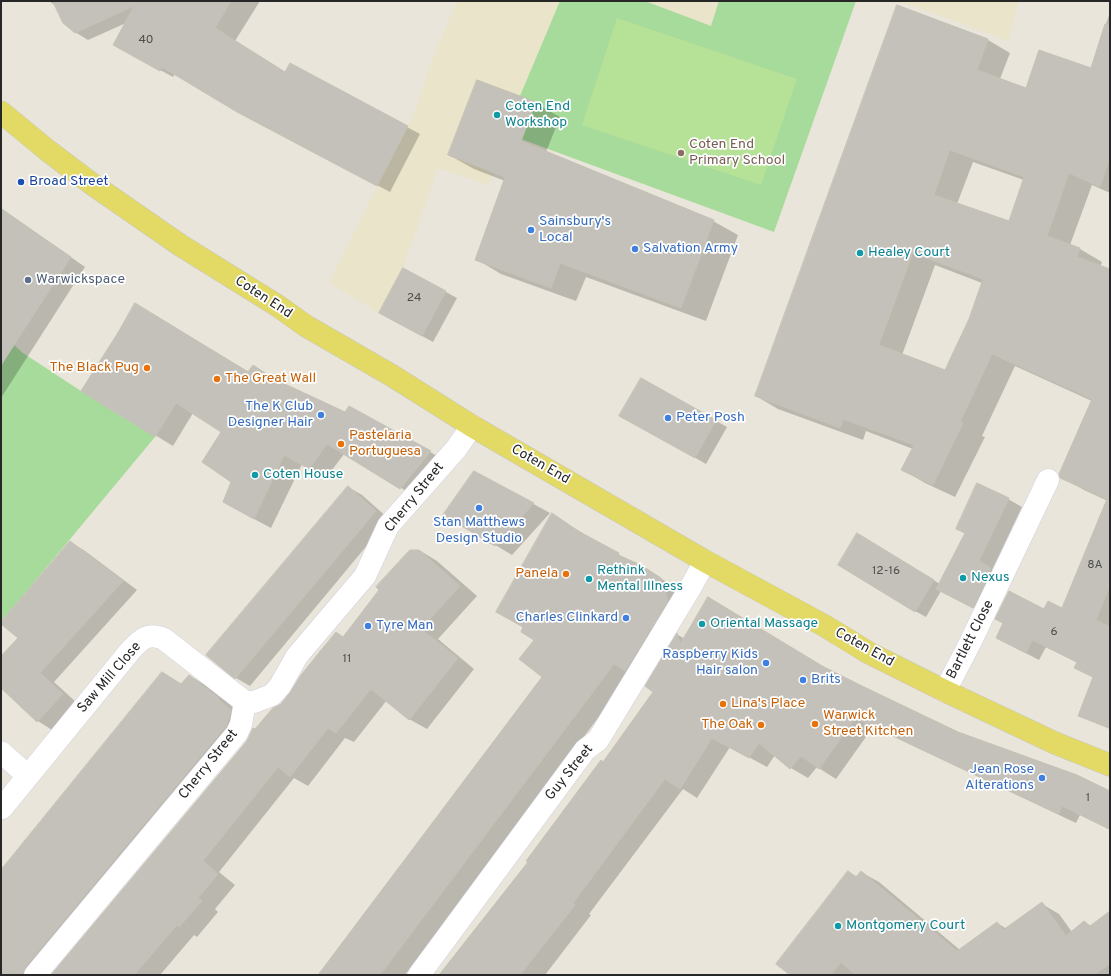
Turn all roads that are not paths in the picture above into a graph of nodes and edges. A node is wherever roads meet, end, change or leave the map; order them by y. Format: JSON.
{"nodes":[{"id":1,"x":1,"y":112,"type":"edge"},
{"id":2,"x":472,"y":426,"type":"junction"},
{"id":3,"x":1048,"y":480,"type":"dead end"},
{"id":4,"x":705,"y":561,"type":"junction"},
{"id":5,"x":945,"y":692,"type":"junction"},
{"id":6,"x":244,"y":702,"type":"junction"},
{"id":7,"x":1,"y":752,"type":"edge"},
{"id":8,"x":1110,"y":765,"type":"edge"},
{"id":9,"x":28,"y":776,"type":"junction"},
{"id":10,"x":2,"y":808,"type":"edge"},
{"id":11,"x":35,"y":975,"type":"edge"},
{"id":12,"x":419,"y":975,"type":"edge"}],
"edges":[{"from":1,"to":2,"type":"main road","name":"Coten End"},
{"from":2,"to":4,"type":"main road","name":"Coten End"},
{"from":2,"to":6,"type":"street","name":"Cherry Street"},
{"from":3,"to":5,"type":"street","name":"Bartlett Close"},
{"from":4,"to":5,"type":"main road","name":"Coten End"},
{"from":4,"to":12,"type":"street","name":"Guy Street"},
{"from":5,"to":8,"type":"main road","name":"Coten End"},
{"from":6,"to":9,"type":"street","name":"Saw Mill Close"},
{"from":6,"to":11,"type":"street","name":"Cherry Street"},
{"from":7,"to":9,"type":"street"},
{"from":9,"to":10,"type":"street","name":"Saw Mill Close"}]}
